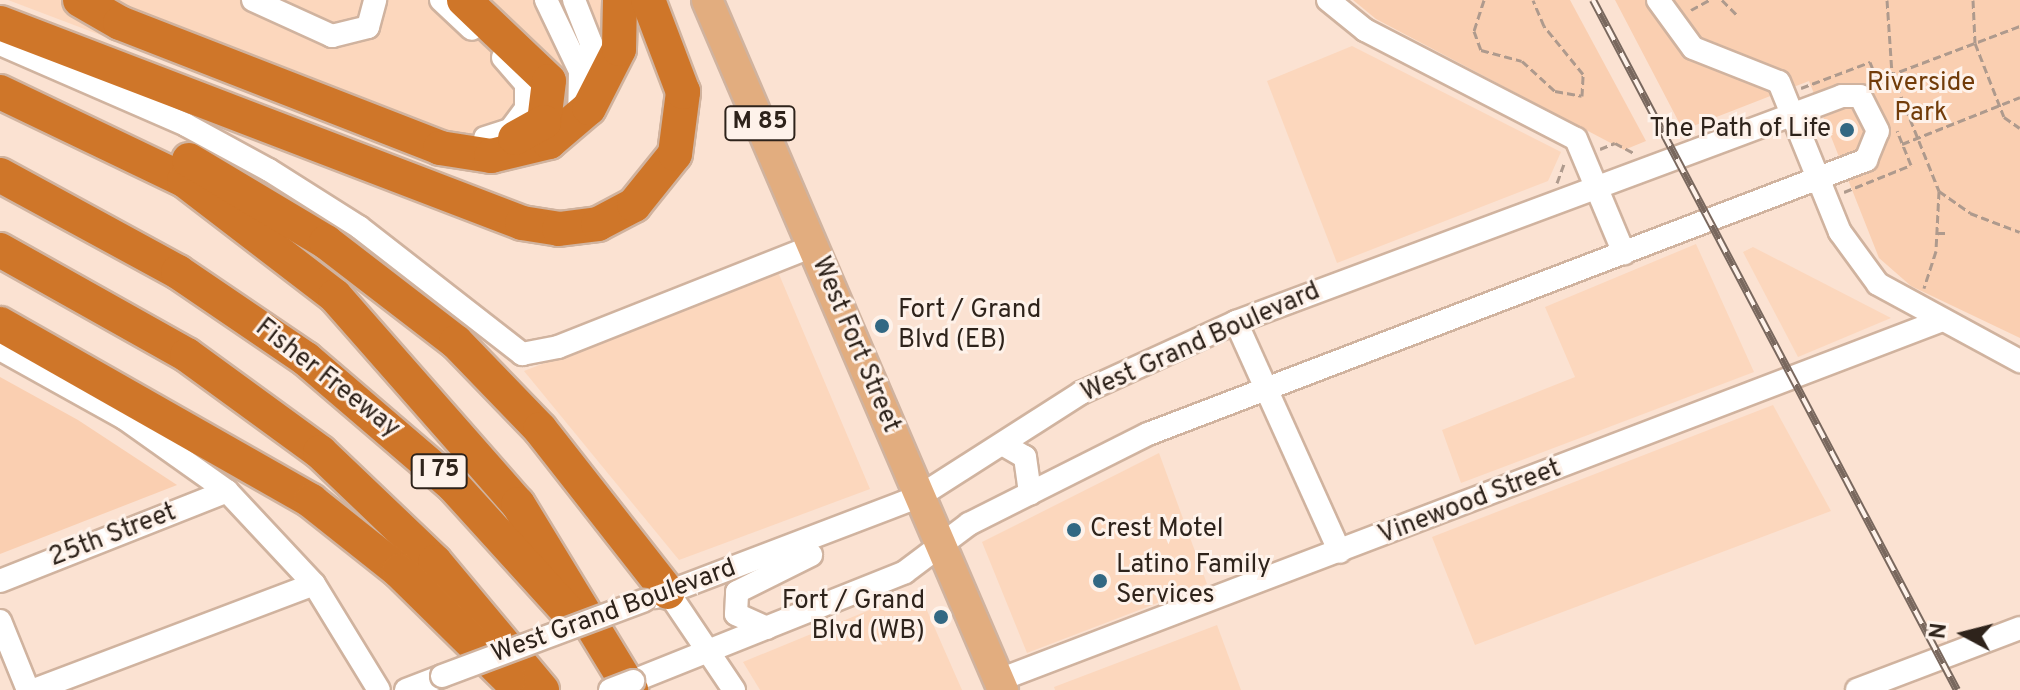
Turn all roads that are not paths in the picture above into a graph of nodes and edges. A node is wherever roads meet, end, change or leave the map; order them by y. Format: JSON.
{"nodes":[{"id":1,"x":80,"y":0,"type":"edge"},
{"id":2,"x":117,"y":0,"type":"edge"},
{"id":3,"x":253,"y":0,"type":"edge"},
{"id":4,"x":375,"y":0,"type":"edge"},
{"id":5,"x":441,"y":0,"type":"edge"},
{"id":6,"x":464,"y":0,"type":"edge"},
{"id":7,"x":546,"y":0,"type":"edge"},
{"id":8,"x":574,"y":0,"type":"edge"},
{"id":9,"x":590,"y":0,"type":"edge"},
{"id":10,"x":604,"y":0,"type":"edge"},
{"id":11,"x":620,"y":0,"type":"edge"},
{"id":12,"x":648,"y":0,"type":"edge"},
{"id":13,"x":707,"y":0,"type":"edge"},
{"id":14,"x":1328,"y":0,"type":"edge"},
{"id":15,"x":1658,"y":0,"type":"edge"},
{"id":16,"x":0,"y":23,"type":"edge"},
{"id":17,"x":0,"y":44,"type":"edge"},
{"id":18,"x":240,"y":59,"type":"junction"},
{"id":19,"x":0,"y":84,"type":"edge"},
{"id":20,"x":0,"y":92,"type":"edge"},
{"id":21,"x":580,"y":115,"type":"junction"},
{"id":22,"x":1792,"y":115,"type":"junction"},
{"id":23,"x":485,"y":138,"type":"junction"},
{"id":24,"x":0,"y":175,"type":"edge"},
{"id":25,"x":1816,"y":179,"type":"junction"},
{"id":26,"x":1598,"y":186,"type":"junction"},
{"id":27,"x":0,"y":197,"type":"edge"},
{"id":28,"x":813,"y":246,"type":"junction"},
{"id":29,"x":0,"y":250,"type":"edge"},
{"id":30,"x":1624,"y":253,"type":"junction"},
{"id":31,"x":0,"y":264,"type":"edge"},
{"id":32,"x":211,"y":293,"type":"junction"},
{"id":33,"x":88,"y":296,"type":"junction"},
{"id":34,"x":1940,"y":321,"type":"junction"},
{"id":35,"x":1236,"y":322,"type":"junction"},
{"id":36,"x":0,"y":324,"type":"edge"},
{"id":37,"x":0,"y":349,"type":"edge"},
{"id":38,"x":2020,"y":361,"type":"edge"},
{"id":39,"x":1266,"y":390,"type":"junction"},
{"id":40,"x":1004,"y":445,"type":"junction"},
{"id":41,"x":227,"y":491,"type":"junction"},
{"id":42,"x":1030,"y":494,"type":"junction"},
{"id":43,"x":920,"y":496,"type":"junction"},
{"id":44,"x":876,"y":515,"type":"junction"},
{"id":45,"x":941,"y":548,"type":"junction"},
{"id":46,"x":1340,"y":552,"type":"junction"},
{"id":47,"x":0,"y":581,"type":"edge"},
{"id":48,"x":314,"y":584,"type":"junction"},
{"id":49,"x":656,"y":596,"type":"junction"},
{"id":50,"x":0,"y":621,"type":"edge"},
{"id":51,"x":767,"y":628,"type":"junction"},
{"id":52,"x":2020,"y":628,"type":"edge"},
{"id":53,"x":709,"y":651,"type":"junction"},
{"id":54,"x":1001,"y":685,"type":"edge"},
{"id":55,"x":28,"y":690,"type":"edge"},
{"id":56,"x":34,"y":690,"type":"edge"},
{"id":57,"x":379,"y":690,"type":"edge"},
{"id":58,"x":406,"y":690,"type":"edge"},
{"id":59,"x":520,"y":690,"type":"edge"},
{"id":60,"x":542,"y":690,"type":"edge"},
{"id":61,"x":610,"y":690,"type":"edge"},
{"id":62,"x":630,"y":690,"type":"edge"},
{"id":63,"x":734,"y":690,"type":"edge"},
{"id":64,"x":1857,"y":690,"type":"edge"}],
"edges":[{"from":1,"to":18,"type":"highway"},
{"from":2,"to":18,"type":"highway"},
{"from":3,"to":4,"type":"street"},
{"from":5,"to":23,"type":"street"},
{"from":6,"to":23,"type":"highway"},
{"from":7,"to":21,"type":"street"},
{"from":8,"to":21,"type":"street"},
{"from":9,"to":21,"type":"street"},
{"from":10,"to":21,"type":"street"},
{"from":11,"to":21,"type":"highway"},
{"from":12,"to":16,"type":"highway"},
{"from":13,"to":28,"type":"main road","name":"West Fort Street","number":"M 85"},
{"from":14,"to":26,"type":"street"},
{"from":15,"to":22,"type":"street"},
{"from":17,"to":28,"type":"street"},
{"from":18,"to":21,"type":"highway"},
{"from":18,"to":23,"type":"highway"},
{"from":19,"to":49,"type":"highway"},
{"from":20,"to":62,"type":"highway"},
{"from":22,"to":25,"type":"street"},
{"from":22,"to":25,"type":"street","name":"West Grand Boulevard"},
{"from":22,"to":26,"type":"street","name":"West Grand Boulevard"},
{"from":24,"to":32,"type":"highway","name":"Fisher Freeway","number":"I 75"},
{"from":25,"to":30,"type":"street"},
{"from":25,"to":34,"type":"street"},
{"from":26,"to":30,"type":"street"},
{"from":26,"to":35,"type":"street","name":"West Grand Boulevard"},
{"from":27,"to":32,"type":"highway"},
{"from":28,"to":43,"type":"main road","name":"West Fort Street","number":"M 85"},
{"from":29,"to":33,"type":"highway","number":"I 75"},
{"from":30,"to":39,"type":"street"},
{"from":31,"to":33,"type":"highway"},
{"from":32,"to":62,"type":"highway","name":"Fisher Freeway","number":"I 75"},
{"from":33,"to":60,"type":"highway","number":"I 75"},
{"from":34,"to":38,"type":"street"},
{"from":34,"to":46,"type":"street","name":"Vinewood Street"},
{"from":35,"to":39,"type":"street"},
{"from":35,"to":40,"type":"street","name":"West Grand Boulevard"},
{"from":36,"to":59,"type":"highway"},
{"from":37,"to":41,"type":"street"},
{"from":39,"to":42,"type":"street"},
{"from":39,"to":46,"type":"street"},
{"from":40,"to":42,"type":"street"},
{"from":40,"to":43,"type":"street","name":"West Grand Boulevard"},
{"from":41,"to":47,"type":"street","name":"25th Street"},
{"from":41,"to":48,"type":"street"},
{"from":42,"to":45,"type":"street"},
{"from":43,"to":44,"type":"street","name":"West Grand Boulevard"},
{"from":43,"to":45,"type":"main road","name":"West Fort Street","number":"M 85"},
{"from":44,"to":49,"type":"street","name":"West Grand Boulevard"},
{"from":44,"to":51,"type":"street"},
{"from":45,"to":51,"type":"street"},
{"from":45,"to":54,"type":"main road","name":"West Fort Street","number":"M 85"},
{"from":46,"to":54,"type":"street","name":"Vinewood Street"},
{"from":48,"to":56,"type":"street"},
{"from":48,"to":57,"type":"street"},
{"from":49,"to":53,"type":"street"},
{"from":49,"to":58,"type":"street","name":"West Grand Boulevard","bridge":true},
{"from":50,"to":55,"type":"street"},
{"from":51,"to":53,"type":"street"},
{"from":52,"to":64,"type":"street"},
{"from":53,"to":61,"type":"street","bridge":true},
{"from":53,"to":63,"type":"street"}]}
